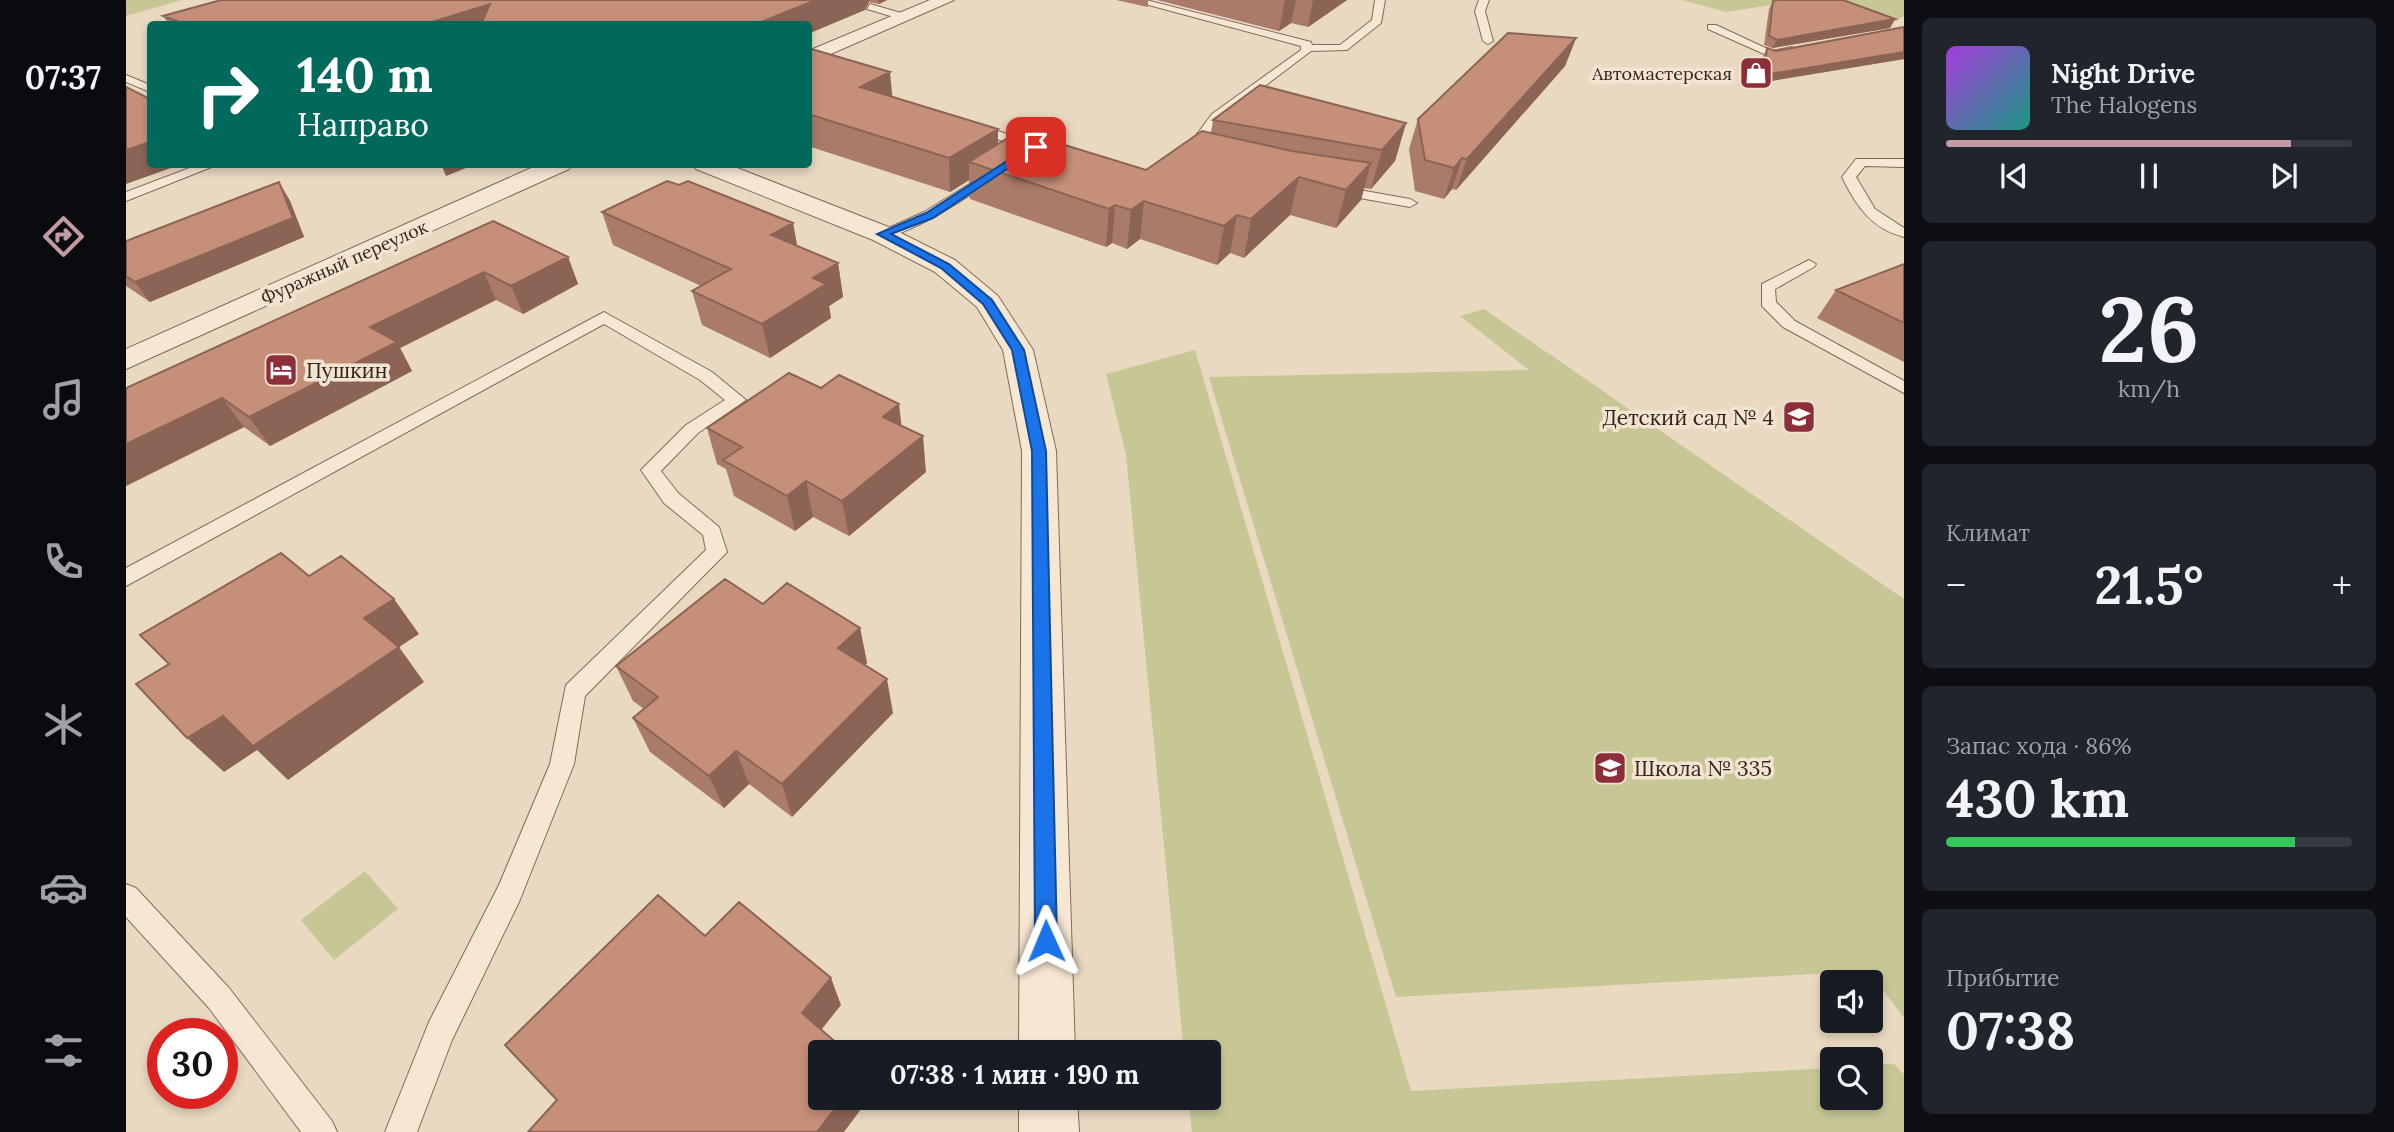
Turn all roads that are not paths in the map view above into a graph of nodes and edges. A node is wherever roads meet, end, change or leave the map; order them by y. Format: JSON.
{"nodes":[{"id":1,"x":945,"y":0,"type":"edge"},
{"id":2,"x":1135,"y":0,"type":"edge"},
{"id":3,"x":1380,"y":0,"type":"edge"},
{"id":4,"x":1484,"y":0,"type":"edge"},
{"id":5,"x":1153,"y":5,"type":"junction"},
{"id":6,"x":870,"y":7,"type":"dead end"},
{"id":7,"x":913,"y":10,"type":"junction"},
{"id":8,"x":1143,"y":10,"type":"dead end"},
{"id":9,"x":1712,"y":27,"type":"dead end"},
{"id":10,"x":1488,"y":41,"type":"dead end"},
{"id":11,"x":1810,"y":47,"type":"edge"},
{"id":12,"x":1307,"y":48,"type":"junction"},
{"id":13,"x":812,"y":56,"type":"edge"},
{"id":14,"x":127,"y":80,"type":"edge"},
{"id":15,"x":1259,"y":87,"type":"junction"},
{"id":16,"x":147,"y":88,"type":"edge"},
{"id":17,"x":1272,"y":91,"type":"edge"},
{"id":18,"x":959,"y":123,"type":"edge"},
{"id":19,"x":1036,"y":151,"type":"edge"},
{"id":20,"x":1195,"y":163,"type":"edge"},
{"id":21,"x":1904,"y":163,"type":"edge"},
{"id":22,"x":202,"y":168,"type":"edge"},
{"id":23,"x":552,"y":168,"type":"edge"},
{"id":24,"x":714,"y":168,"type":"edge"},
{"id":25,"x":1002,"y":168,"type":"edge"},
{"id":26,"x":1325,"y":188,"type":"edge"},
{"id":27,"x":126,"y":197,"type":"edge"},
{"id":28,"x":1410,"y":203,"type":"dead end"},
{"id":29,"x":1904,"y":233,"type":"edge"},
{"id":30,"x":883,"y":234,"type":"junction"},
{"id":31,"x":1809,"y":264,"type":"dead end"},
{"id":32,"x":126,"y":360,"type":"edge"},
{"id":33,"x":1904,"y":388,"type":"edge"},
{"id":34,"x":126,"y":578,"type":"edge"},
{"id":35,"x":126,"y":897,"type":"edge"},
{"id":36,"x":1047,"y":1040,"type":"edge"},
{"id":37,"x":1048,"y":1110,"type":"edge"},
{"id":38,"x":321,"y":1132,"type":"edge"},
{"id":39,"x":401,"y":1132,"type":"edge"},
{"id":40,"x":1049,"y":1132,"type":"edge"}],
"edges":[{"from":1,"to":7,"type":"street"},
{"from":2,"to":5,"type":"lane"},
{"from":3,"to":12,"type":"lane"},
{"from":4,"to":10,"type":"lane"},
{"from":5,"to":8,"type":"lane"},
{"from":5,"to":12,"type":"lane"},
{"from":6,"to":7,"type":"lane"},
{"from":7,"to":13,"type":"street"},
{"from":9,"to":11,"type":"lane"},
{"from":12,"to":15,"type":"lane"},
{"from":14,"to":16,"type":"lane"},
{"from":15,"to":17,"type":"lane"},
{"from":15,"to":20,"type":"lane"},
{"from":18,"to":19,"type":"lane"},
{"from":21,"to":29,"type":"lane"},
{"from":22,"to":27,"type":"lane"},
{"from":23,"to":32,"type":"street","name":"Фуражный переулок"},
{"from":24,"to":30,"type":"street"},
{"from":25,"to":30,"type":"lane"},
{"from":26,"to":28,"type":"lane"},
{"from":30,"to":36,"type":"street"},
{"from":31,"to":33,"type":"lane"},
{"from":34,"to":39,"type":"lane"},
{"from":35,"to":38,"type":"lane"},
{"from":37,"to":40,"type":"street"}]}
